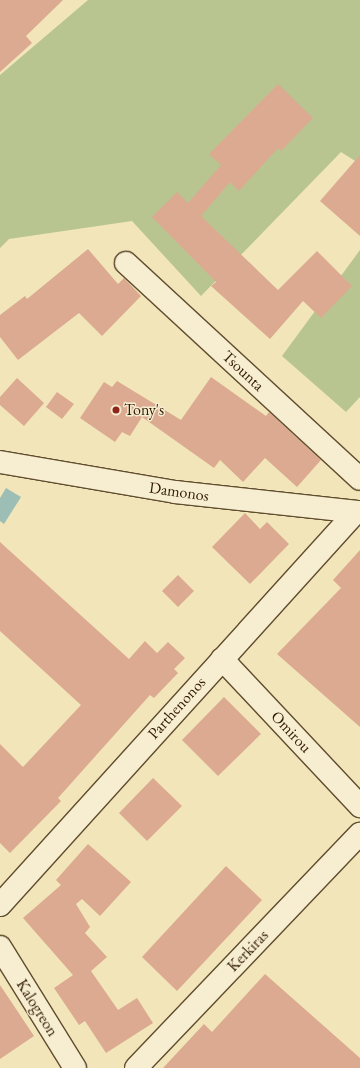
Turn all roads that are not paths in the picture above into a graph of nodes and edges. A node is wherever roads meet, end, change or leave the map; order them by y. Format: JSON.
{"nodes":[{"id":1,"x":126,"y":263,"type":"dead end"},
{"id":2,"x":0,"y":462,"type":"edge"},
{"id":3,"x":360,"y":479,"type":"edge"},
{"id":4,"x":358,"y":512,"type":"edge"},
{"id":5,"x":222,"y":659,"type":"junction"},
{"id":6,"x":360,"y":806,"type":"edge"},
{"id":7,"x":360,"y":834,"type":"edge"},
{"id":8,"x":0,"y":905,"type":"edge"},
{"id":9,"x":0,"y":947,"type":"edge"},
{"id":10,"x":75,"y":1068,"type":"edge"},
{"id":11,"x":136,"y":1068,"type":"edge"}],
"edges":[{"from":1,"to":3,"type":"street","name":"Tsounta"},
{"from":2,"to":4,"type":"street","name":"Damonos"},
{"from":4,"to":5,"type":"street","name":"Parthenonos"},
{"from":5,"to":6,"type":"street","name":"Omirou"},
{"from":5,"to":8,"type":"street","name":"Parthenonos"},
{"from":7,"to":11,"type":"street","name":"Kerkiras"},
{"from":9,"to":10,"type":"street","name":"Kalogreon"}]}
